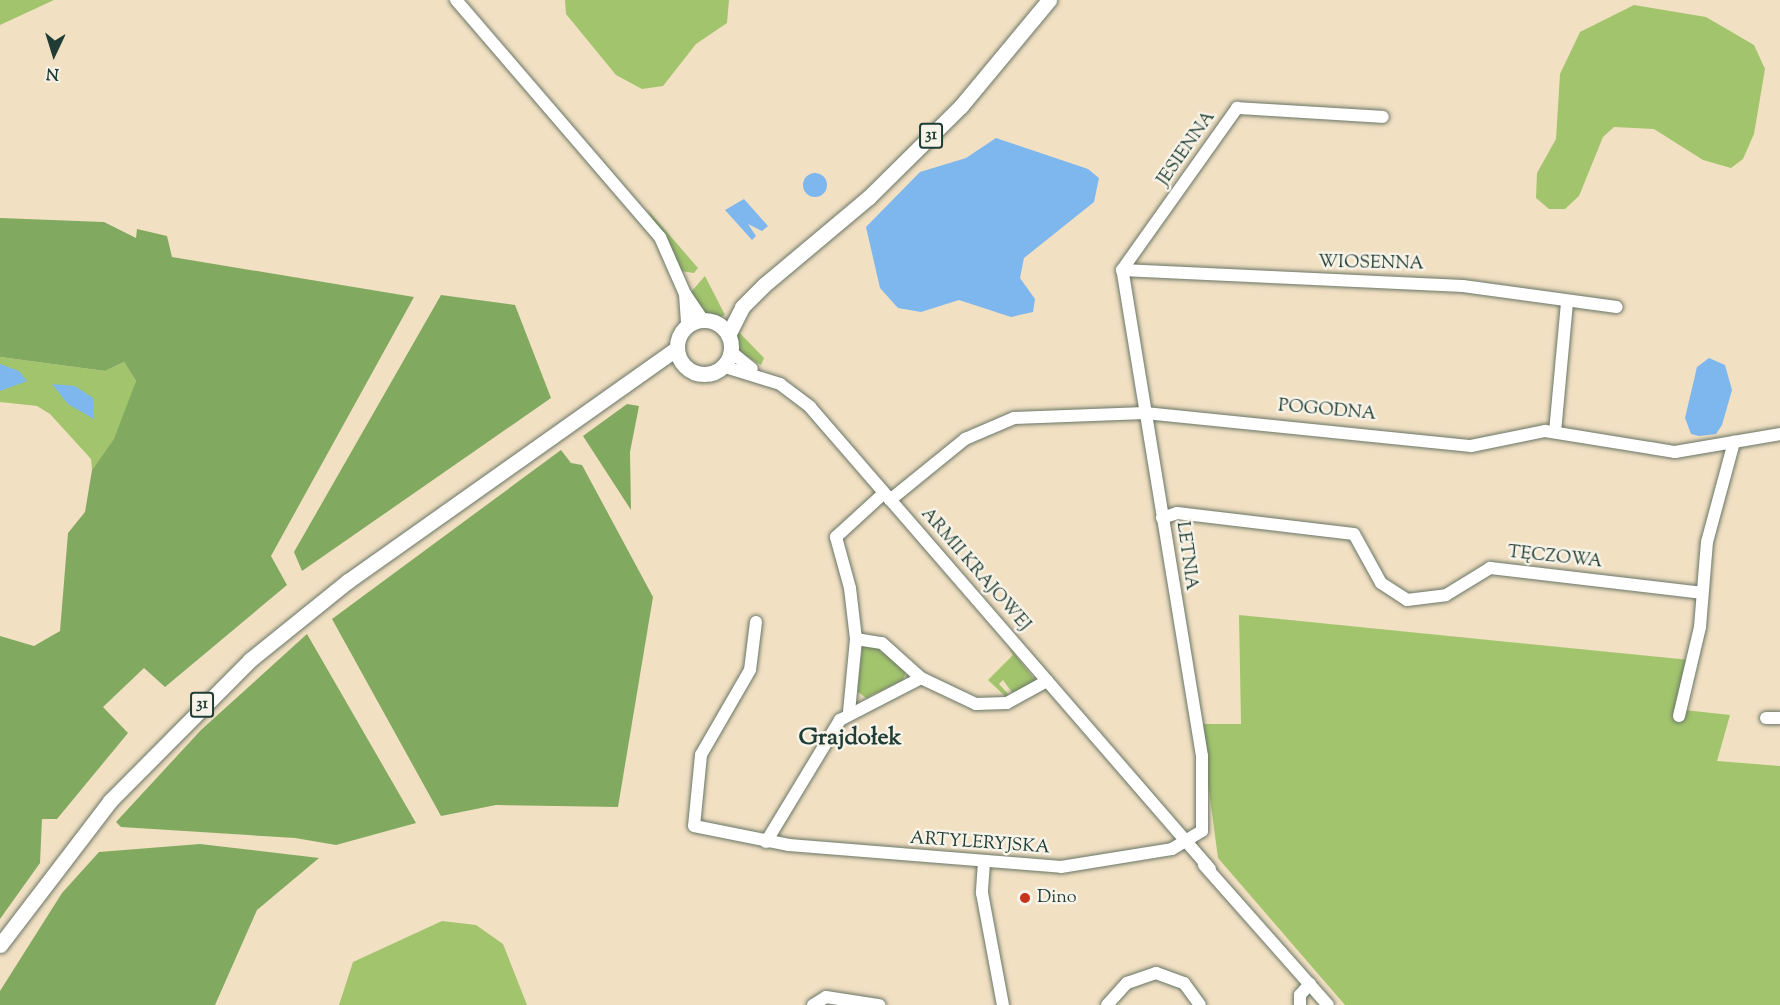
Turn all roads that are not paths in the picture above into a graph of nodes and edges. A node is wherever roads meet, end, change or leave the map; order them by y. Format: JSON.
{"nodes":[{"id":1,"x":456,"y":0,"type":"edge"},
{"id":2,"x":1049,"y":0,"type":"edge"},
{"id":3,"x":1383,"y":117,"type":"dead end"},
{"id":4,"x":1122,"y":270,"type":"junction"},
{"id":5,"x":685,"y":294,"type":"junction"},
{"id":6,"x":1568,"y":302,"type":"junction"},
{"id":7,"x":1617,"y":307,"type":"dead end"},
{"id":8,"x":742,"y":308,"type":"junction"},
{"id":9,"x":709,"y":321,"type":"junction"},
{"id":10,"x":687,"y":326,"type":"junction"},
{"id":11,"x":729,"y":343,"type":"junction"},
{"id":12,"x":677,"y":348,"type":"junction"},
{"id":13,"x":683,"y":364,"type":"junction"},
{"id":14,"x":722,"y":366,"type":"junction"},
{"id":15,"x":646,"y":369,"type":"junction"},
{"id":16,"x":755,"y":372,"type":"junction"},
{"id":17,"x":1144,"y":413,"type":"junction"},
{"id":18,"x":1555,"y":432,"type":"junction"},
{"id":19,"x":1780,"y":434,"type":"edge"},
{"id":20,"x":1734,"y":442,"type":"junction"},
{"id":21,"x":887,"y":496,"type":"junction"},
{"id":22,"x":1162,"y":518,"type":"junction"},
{"id":23,"x":1702,"y":593,"type":"junction"},
{"id":24,"x":756,"y":622,"type":"dead end"},
{"id":25,"x":856,"y":639,"type":"junction"},
{"id":26,"x":921,"y":678,"type":"junction"},
{"id":27,"x":1047,"y":681,"type":"junction"},
{"id":28,"x":849,"y":712,"type":"junction"},
{"id":29,"x":1678,"y":716,"type":"dead end"},
{"id":30,"x":1766,"y":718,"type":"dead end"},
{"id":31,"x":1780,"y":718,"type":"edge"},
{"id":32,"x":766,"y":842,"type":"junction"},
{"id":33,"x":1187,"y":843,"type":"junction"},
{"id":34,"x":984,"y":862,"type":"junction"},
{"id":35,"x":0,"y":945,"type":"edge"},
{"id":36,"x":1310,"y":984,"type":"junction"},
{"id":37,"x":814,"y":1002,"type":"edge"},
{"id":38,"x":879,"y":1005,"type":"edge"},
{"id":39,"x":1002,"y":1005,"type":"edge"},
{"id":40,"x":1107,"y":1005,"type":"edge"},
{"id":41,"x":1200,"y":1005,"type":"edge"},
{"id":42,"x":1300,"y":1005,"type":"edge"},
{"id":43,"x":1328,"y":1005,"type":"edge"}],
"edges":[{"from":1,"to":5,"type":"street"},
{"from":2,"to":8,"type":"main road","number":"31"},
{"from":3,"to":4,"type":"street","name":"JESIENNA"},
{"from":4,"to":6,"type":"street","name":"WIOSENNA"},
{"from":4,"to":17,"type":"street","name":"LETNIA"},
{"from":5,"to":9,"type":"street"},
{"from":5,"to":10,"type":"street"},
{"from":6,"to":7,"type":"street","name":"WIOSENNA"},
{"from":6,"to":18,"type":"street"},
{"from":8,"to":9,"type":"main road","number":"31"},
{"from":8,"to":11,"type":"main road","number":"31"},
{"from":9,"to":10,"type":"main road","number":"31"},
{"from":9,"to":11,"type":"main road"},
{"from":10,"to":12,"type":"main road"},
{"from":11,"to":14,"type":"main road","number":"31"},
{"from":11,"to":16,"type":"street","name":"ARMII KRAJOWEJ"},
{"from":12,"to":13,"type":"main road"},
{"from":12,"to":15,"type":"main road","number":"31"},
{"from":13,"to":14,"type":"main road","number":"31"},
{"from":13,"to":15,"type":"main road","number":"31"},
{"from":14,"to":16,"type":"street","name":"ARMII KRAJOWEJ"},
{"from":15,"to":35,"type":"main road","number":"31"},
{"from":16,"to":21,"type":"street","name":"ARMII KRAJOWEJ"},
{"from":17,"to":18,"type":"street","name":"POGODNA"},
{"from":17,"to":21,"type":"street","name":"POGODNA"},
{"from":17,"to":22,"type":"street","name":"LETNIA"},
{"from":18,"to":20,"type":"street","name":"POGODNA"},
{"from":19,"to":20,"type":"street","name":"POGODNA"},
{"from":20,"to":23,"type":"street"},
{"from":21,"to":25,"type":"street"},
{"from":21,"to":27,"type":"street","name":"ARMII KRAJOWEJ"},
{"from":22,"to":23,"type":"street","name":"TĘCZOWA"},
{"from":22,"to":33,"type":"street","name":"LETNIA"},
{"from":23,"to":29,"type":"street"},
{"from":24,"to":32,"type":"street","name":"ARTYLERYJSKA"},
{"from":25,"to":26,"type":"street"},
{"from":25,"to":28,"type":"street"},
{"from":26,"to":27,"type":"street"},
{"from":26,"to":28,"type":"street"},
{"from":27,"to":33,"type":"street","name":"ARMII KRAJOWEJ"},
{"from":28,"to":32,"type":"street"},
{"from":30,"to":31,"type":"street"},
{"from":32,"to":34,"type":"street","name":"ARTYLERYJSKA"},
{"from":33,"to":34,"type":"street","name":"ARTYLERYJSKA"},
{"from":33,"to":36,"type":"street","name":"ARMII KRAJOWEJ"},
{"from":34,"to":39,"type":"street"},
{"from":36,"to":42,"type":"street"},
{"from":36,"to":43,"type":"street","name":"ARMII KRAJOWEJ"},
{"from":37,"to":38,"type":"street"},
{"from":40,"to":41,"type":"street"}]}
